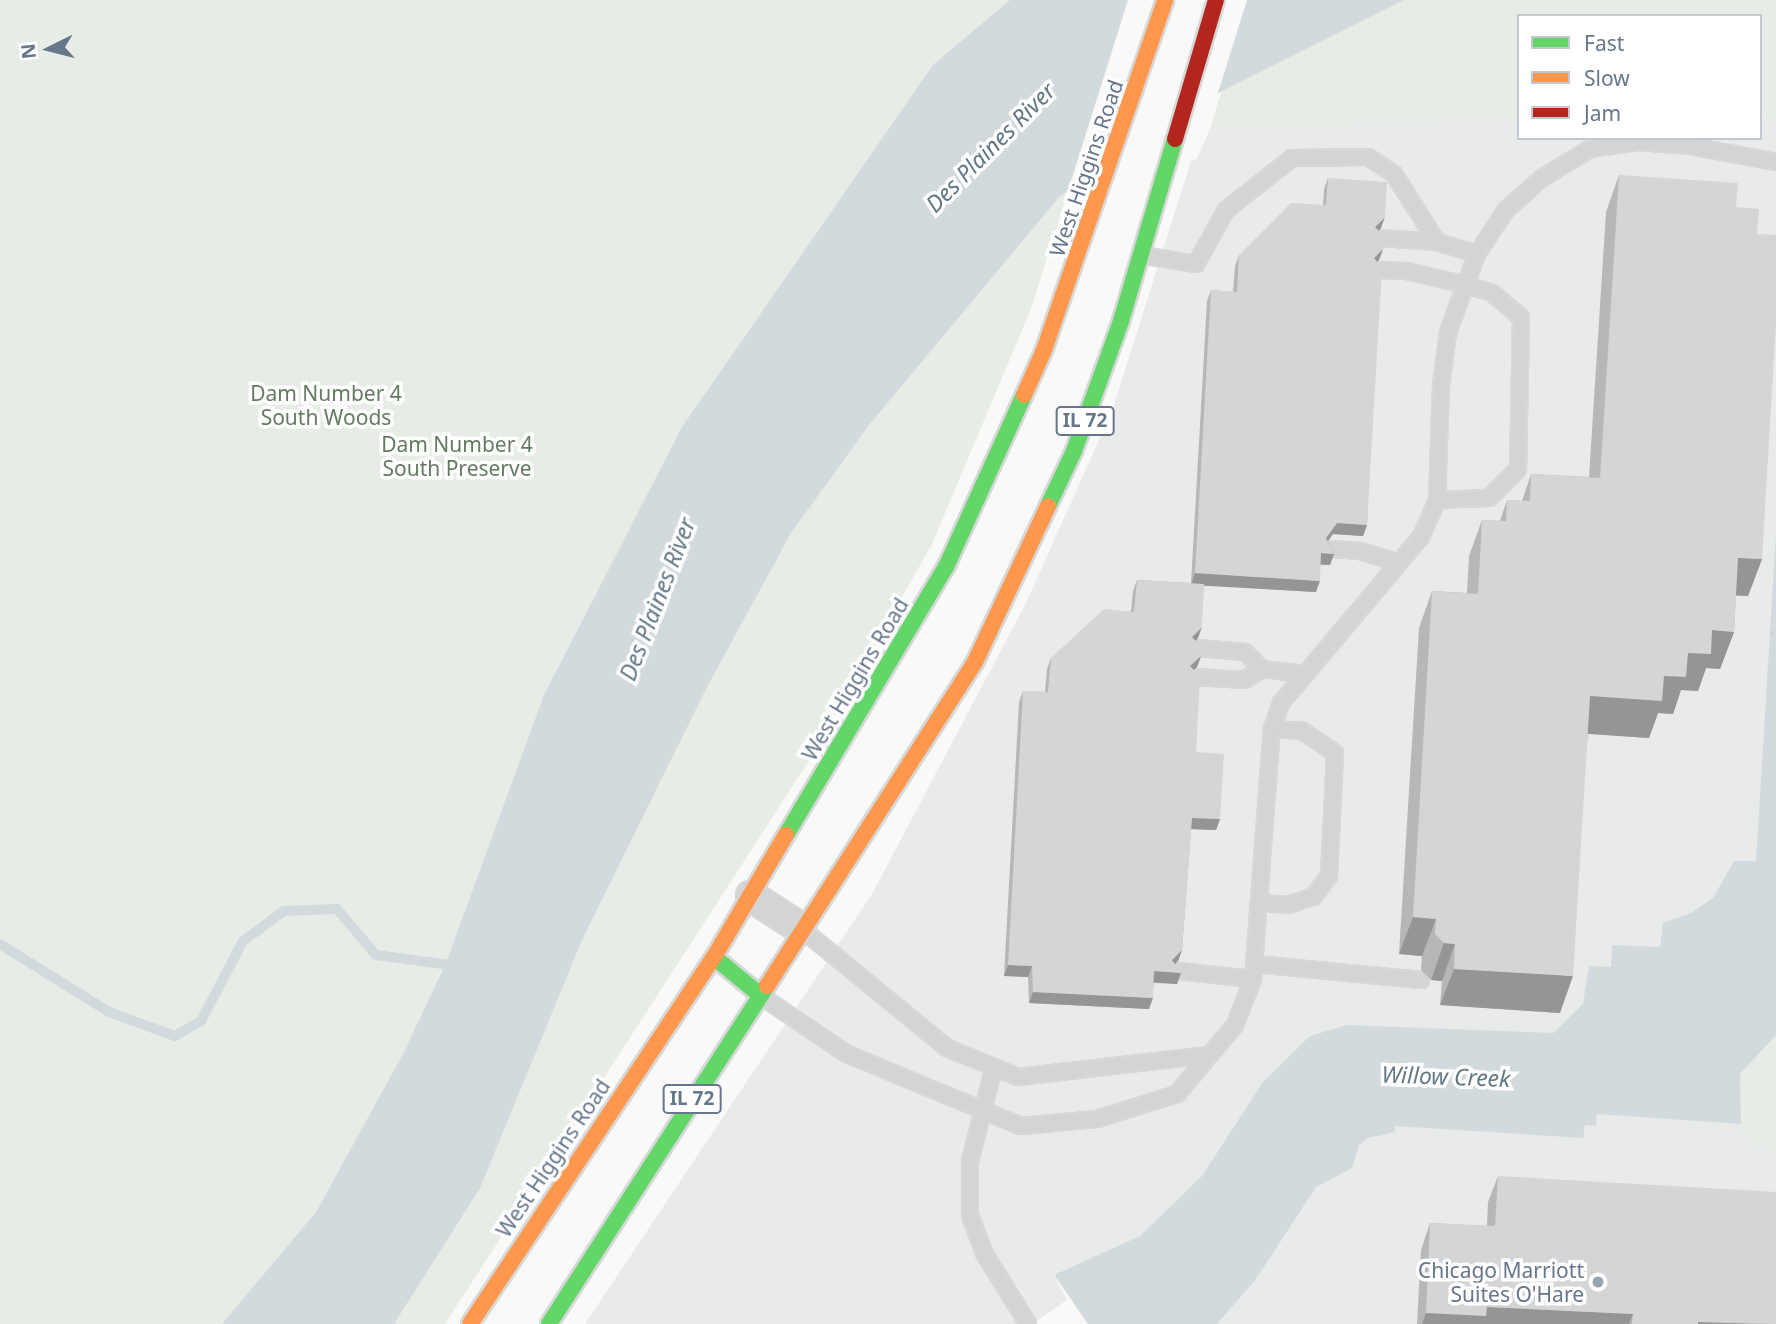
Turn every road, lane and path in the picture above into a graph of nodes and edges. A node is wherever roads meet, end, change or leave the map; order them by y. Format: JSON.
{"nodes":[{"id":1,"x":1165,"y":0,"type":"edge"},
{"id":2,"x":1216,"y":0,"type":"edge"},
{"id":3,"x":1776,"y":162,"type":"edge"},
{"id":4,"x":1381,"y":239,"type":"edge"},
{"id":5,"x":1437,"y":242,"type":"junction"},
{"id":6,"x":1140,"y":254,"type":"junction"},
{"id":7,"x":1477,"y":254,"type":"junction"},
{"id":8,"x":1379,"y":270,"type":"edge"},
{"id":9,"x":1466,"y":285,"type":"junction"},
{"id":10,"x":1437,"y":500,"type":"junction"},
{"id":11,"x":1332,"y":549,"type":"edge"},
{"id":12,"x":1399,"y":563,"type":"junction"},
{"id":13,"x":1198,"y":648,"type":"edge"},
{"id":14,"x":1262,"y":669,"type":"junction"},
{"id":15,"x":1305,"y":674,"type":"junction"},
{"id":16,"x":1196,"y":677,"type":"edge"},
{"id":17,"x":1272,"y":729,"type":"junction"},
{"id":18,"x":751,"y":896,"type":"junction"},
{"id":19,"x":1261,"y":903,"type":"junction"},
{"id":20,"x":800,"y":928,"type":"junction"},
{"id":21,"x":714,"y":957,"type":"junction"},
{"id":22,"x":1178,"y":971,"type":"edge"},
{"id":23,"x":1254,"y":972,"type":"junction"},
{"id":24,"x":1421,"y":980,"type":"dead end"},
{"id":25,"x":760,"y":995,"type":"junction"},
{"id":26,"x":1208,"y":1055,"type":"junction"},
{"id":27,"x":994,"y":1067,"type":"junction"},
{"id":28,"x":981,"y":1112,"type":"junction"},
{"id":29,"x":470,"y":1324,"type":"edge"},
{"id":30,"x":549,"y":1324,"type":"edge"},
{"id":31,"x":1028,"y":1324,"type":"edge"}],
"edges":[{"from":1,"to":18,"type":"main road","name":"West Higgins Road","number":"IL 72"},
{"from":2,"to":6,"type":"main road","number":"IL 72"},
{"from":3,"to":7,"type":"lane"},
{"from":4,"to":5,"type":"lane"},
{"from":5,"to":6,"type":"lane"},
{"from":5,"to":7,"type":"lane"},
{"from":6,"to":20,"type":"main road","number":"IL 72"},
{"from":7,"to":9,"type":"lane"},
{"from":8,"to":9,"type":"lane"},
{"from":9,"to":10,"type":"lane"},
{"from":9,"to":10,"type":"lane"},
{"from":10,"to":12,"type":"lane"},
{"from":11,"to":12,"type":"lane"},
{"from":12,"to":15,"type":"lane"},
{"from":13,"to":14,"type":"lane"},
{"from":14,"to":15,"type":"lane"},
{"from":14,"to":16,"type":"lane"},
{"from":15,"to":17,"type":"lane"},
{"from":17,"to":19,"type":"lane"},
{"from":17,"to":19,"type":"lane"},
{"from":18,"to":20,"type":"street"},
{"from":18,"to":21,"type":"main road","name":"West Higgins Road","number":"IL 72"},
{"from":19,"to":23,"type":"lane"},
{"from":20,"to":25,"type":"main road","number":"IL 72"},
{"from":20,"to":27,"type":"lane"},
{"from":21,"to":25,"type":"main road"},
{"from":21,"to":29,"type":"main road","name":"West Higgins Road","number":"IL 72"},
{"from":22,"to":23,"type":"lane"},
{"from":23,"to":24,"type":"lane"},
{"from":23,"to":26,"type":"lane"},
{"from":25,"to":28,"type":"lane"},
{"from":25,"to":30,"type":"main road","number":"IL 72"},
{"from":26,"to":27,"type":"lane"},
{"from":26,"to":28,"type":"lane"},
{"from":27,"to":28,"type":"lane"},
{"from":28,"to":31,"type":"lane"}]}
